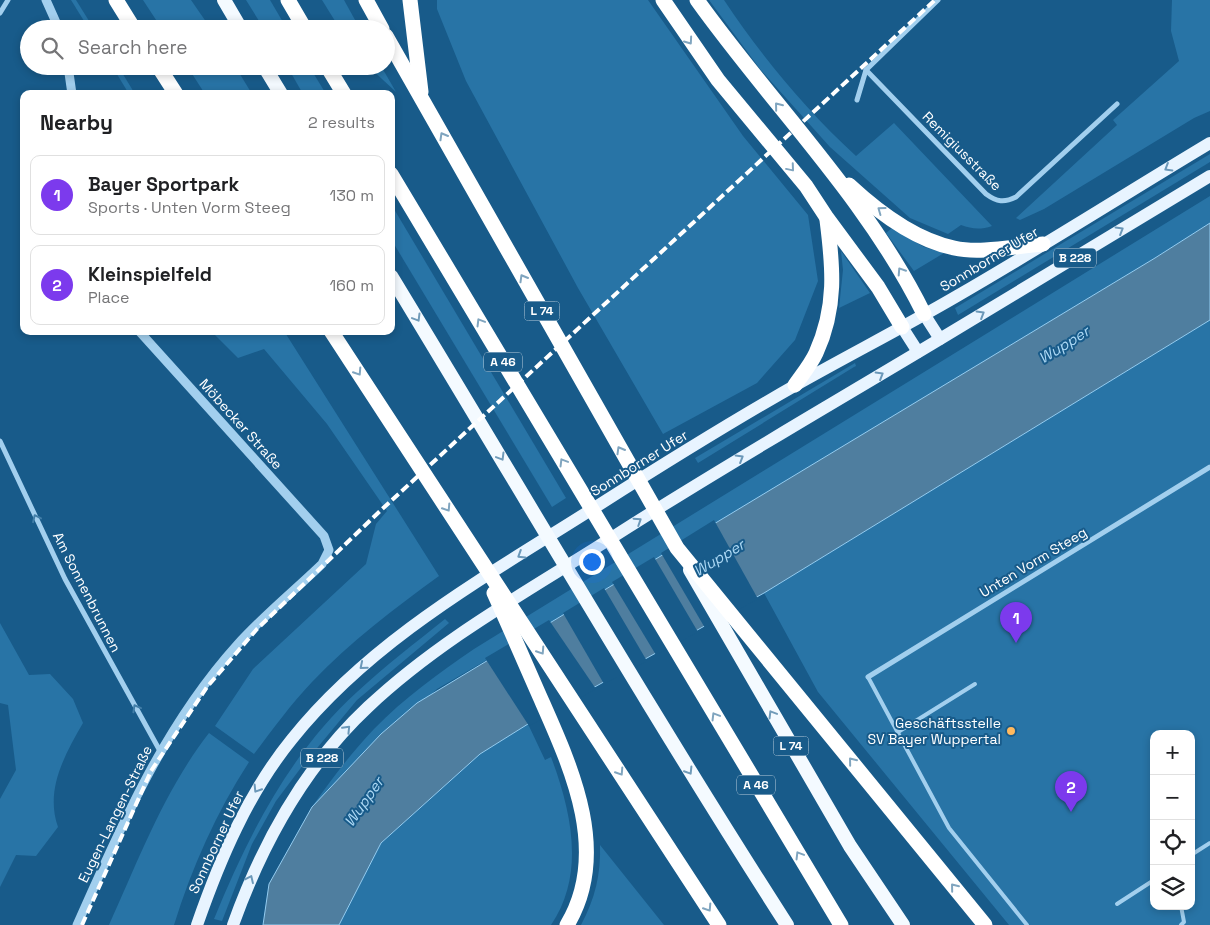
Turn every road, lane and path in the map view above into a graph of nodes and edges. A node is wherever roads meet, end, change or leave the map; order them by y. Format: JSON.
{"nodes":[{"id":1,"x":8,"y":0,"type":"edge"},
{"id":2,"x":46,"y":0,"type":"edge"},
{"id":3,"x":116,"y":0,"type":"edge"},
{"id":4,"x":224,"y":0,"type":"edge"},
{"id":5,"x":288,"y":0,"type":"edge"},
{"id":6,"x":366,"y":0,"type":"edge"},
{"id":7,"x":410,"y":0,"type":"edge"},
{"id":8,"x":663,"y":0,"type":"edge"},
{"id":9,"x":697,"y":0,"type":"edge"},
{"id":10,"x":938,"y":0,"type":"edge"},
{"id":11,"x":0,"y":13,"type":"edge"},
{"id":12,"x":55,"y":20,"type":"edge"},
{"id":13,"x":128,"y":20,"type":"edge"},
{"id":14,"x":236,"y":20,"type":"edge"},
{"id":15,"x":300,"y":20,"type":"edge"},
{"id":16,"x":377,"y":20,"type":"edge"},
{"id":17,"x":395,"y":52,"type":"edge"},
{"id":18,"x":866,"y":70,"type":"junction"},
{"id":19,"x":69,"y":75,"type":"edge"},
{"id":20,"x":164,"y":75,"type":"edge"},
{"id":21,"x":269,"y":75,"type":"edge"},
{"id":22,"x":333,"y":75,"type":"edge"},
{"id":23,"x":71,"y":90,"type":"edge"},
{"id":24,"x":173,"y":90,"type":"edge"},
{"id":25,"x":278,"y":90,"type":"edge"},
{"id":26,"x":342,"y":90,"type":"edge"},
{"id":27,"x":423,"y":100,"type":"junction"},
{"id":28,"x":856,"y":100,"type":"dead end"},
{"id":29,"x":1116,"y":104,"type":"dead end"},
{"id":30,"x":1210,"y":144,"type":"edge"},
{"id":31,"x":820,"y":157,"type":"junction"},
{"id":32,"x":1210,"y":176,"type":"edge"},
{"id":33,"x":395,"y":181,"type":"edge"},
{"id":34,"x":827,"y":218,"type":"junction"},
{"id":35,"x":1043,"y":244,"type":"junction"},
{"id":36,"x":395,"y":283,"type":"edge"},
{"id":37,"x":924,"y":314,"type":"junction"},
{"id":38,"x":902,"y":327,"type":"junction"},
{"id":39,"x":143,"y":335,"type":"edge"},
{"id":40,"x":334,"y":335,"type":"edge"},
{"id":41,"x":940,"y":340,"type":"junction"},
{"id":42,"x":918,"y":352,"type":"junction"},
{"id":43,"x":795,"y":385,"type":"junction"},
{"id":44,"x":0,"y":441,"type":"edge"},
{"id":45,"x":1210,"y":467,"type":"edge"},
{"id":46,"x":324,"y":536,"type":"joint"},
{"id":47,"x":677,"y":548,"type":"junction"},
{"id":48,"x":510,"y":614,"type":"junction"},
{"id":49,"x":868,"y":676,"type":"joint"},
{"id":50,"x":975,"y":684,"type":"dead end"},
{"id":51,"x":898,"y":732,"type":"junction"},
{"id":52,"x":160,"y":751,"type":"junction"},
{"id":53,"x":1210,"y":843,"type":"edge"},
{"id":54,"x":1195,"y":852,"type":"edge"},
{"id":55,"x":1150,"y":883,"type":"edge"},
{"id":56,"x":1117,"y":904,"type":"dead end"},
{"id":57,"x":1181,"y":910,"type":"edge"},
{"id":58,"x":77,"y":925,"type":"edge"},
{"id":59,"x":197,"y":925,"type":"edge"},
{"id":60,"x":233,"y":925,"type":"edge"},
{"id":61,"x":568,"y":925,"type":"edge"},
{"id":62,"x":719,"y":925,"type":"edge"},
{"id":63,"x":787,"y":925,"type":"edge"},
{"id":64,"x":841,"y":925,"type":"edge"},
{"id":65,"x":903,"y":925,"type":"edge"},
{"id":66,"x":985,"y":925,"type":"edge"},
{"id":67,"x":1027,"y":925,"type":"edge"},
{"id":68,"x":1181,"y":925,"type":"edge"}],
"edges":[{"from":1,"to":11,"type":"street"},
{"from":2,"to":12,"type":"street"},
{"from":3,"to":13,"type":"highway"},
{"from":4,"to":14,"type":"highway"},
{"from":5,"to":15,"type":"highway"},
{"from":6,"to":16,"type":"highway"},
{"from":7,"to":27,"type":"highway"},
{"from":8,"to":34,"type":"highway","one_way":true},
{"from":31,"to":9,"type":"highway","one_way":true},
{"from":10,"to":18,"type":"street"},
{"from":17,"to":27,"type":"highway","number":"L 74"},
{"from":18,"to":28,"type":"street"},
{"from":18,"to":29,"type":"street","name":"Remigiusstraße"},
{"from":19,"to":23,"type":"street"},
{"from":20,"to":24,"type":"highway"},
{"from":21,"to":25,"type":"highway"},
{"from":22,"to":26,"type":"highway"},
{"from":47,"to":27,"type":"highway","number":"L 74","one_way":true},
{"from":30,"to":35,"type":"main road","name":"Sonnborner Ufer","number":"B 228","one_way":true},
{"from":35,"to":31,"type":"highway","one_way":true},
{"from":37,"to":31,"type":"highway","one_way":true},
{"from":41,"to":32,"type":"main road","number":"B 228","one_way":true},
{"from":64,"to":33,"type":"highway","number":"A 46","one_way":true},
{"from":34,"to":38,"type":"highway"},
{"from":34,"to":43,"type":"highway"},
{"from":35,"to":37,"type":"main road","name":"Sonnborner Ufer","number":"B 228"},
{"from":36,"to":63,"type":"highway","one_way":true},
{"from":37,"to":38,"type":"main road","name":"Sonnborner Ufer","number":"B 228"},
{"from":37,"to":41,"type":"main road"},
{"from":38,"to":42,"type":"main road"},
{"from":38,"to":43,"type":"main road","name":"Sonnborner Ufer","number":"B 228"},
{"from":39,"to":46,"type":"street","name":"Möbecker Straße"},
{"from":40,"to":48,"type":"highway","one_way":true},
{"from":41,"to":42,"type":"main road","number":"B 228"},
{"from":60,"to":42,"type":"main road","number":"B 228","one_way":true},
{"from":43,"to":59,"type":"main road","name":"Sonnborner Ufer","number":"B 228","one_way":true},
{"from":52,"to":44,"type":"street","name":"Am Sonnenbrunnen","one_way":true},
{"from":45,"to":49,"type":"street","name":"Unten Vorm Steeg"},
{"from":46,"to":52,"type":"street","name":"Eugen-Langen-Straße"},
{"from":65,"to":47,"type":"highway","number":"L 74","one_way":true},
{"from":66,"to":47,"type":"highway","one_way":true},
{"from":48,"to":61,"type":"highway"},
{"from":48,"to":62,"type":"highway","one_way":true},
{"from":49,"to":51,"type":"lane"},
{"from":50,"to":51,"type":"lane"},
{"from":51,"to":67,"type":"lane"},
{"from":52,"to":58,"type":"street","name":"Eugen-Langen-Straße"},
{"from":53,"to":54,"type":"lane"},
{"from":55,"to":56,"type":"lane"},
{"from":57,"to":68,"type":"lane"}]}
